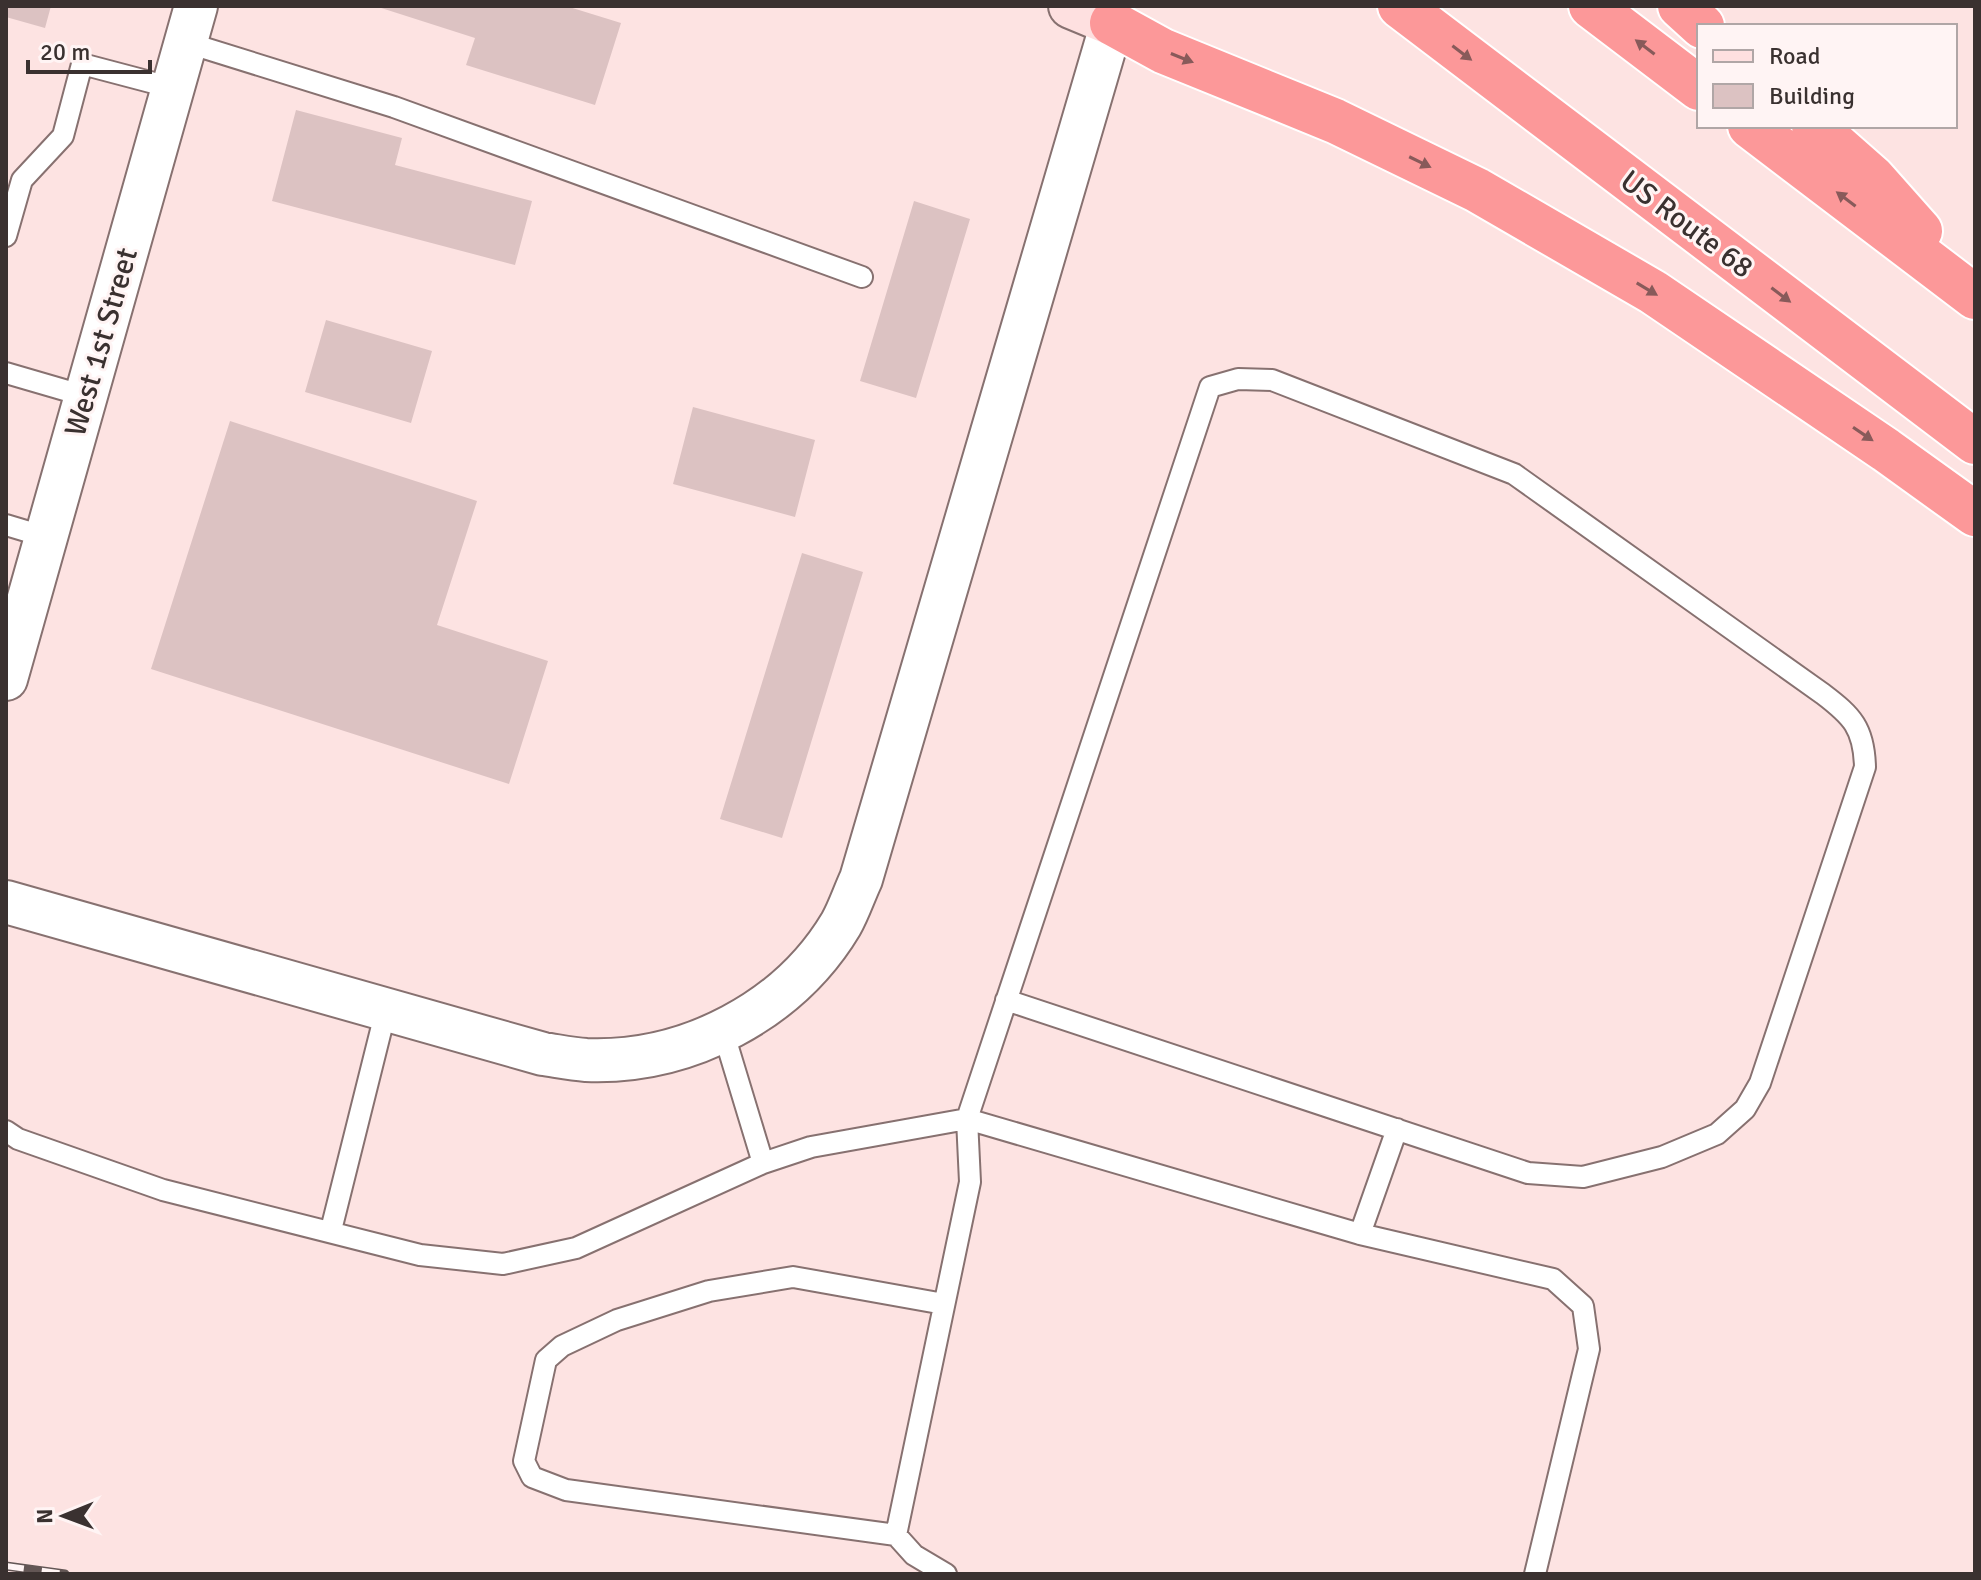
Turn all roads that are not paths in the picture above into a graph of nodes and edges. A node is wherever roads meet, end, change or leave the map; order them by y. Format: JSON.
{"nodes":[{"id":1,"x":1071,"y":6,"type":"edge"},
{"id":2,"x":1400,"y":6,"type":"edge"},
{"id":3,"x":1591,"y":6,"type":"edge"},
{"id":4,"x":1680,"y":6,"type":"edge"},
{"id":5,"x":1112,"y":23,"type":"junction"},
{"id":6,"x":191,"y":24,"type":"edge"},
{"id":7,"x":1700,"y":24,"type":"edge"},
{"id":8,"x":1697,"y":86,"type":"edge"},
{"id":9,"x":173,"y":88,"type":"junction"},
{"id":10,"x":1753,"y":128,"type":"edge"},
{"id":11,"x":1816,"y":128,"type":"edge"},
{"id":12,"x":6,"y":236,"type":"edge"},
{"id":13,"x":862,"y":277,"type":"dead end"},
{"id":14,"x":1975,"y":295,"type":"edge"},
{"id":15,"x":6,"y":373,"type":"edge"},
{"id":16,"x":85,"y":396,"type":"junction"},
{"id":17,"x":1975,"y":442,"type":"edge"},
{"id":18,"x":1975,"y":514,"type":"edge"},
{"id":19,"x":6,"y":525,"type":"edge"},
{"id":20,"x":46,"y":537,"type":"junction"},
{"id":21,"x":6,"y":679,"type":"edge"},
{"id":22,"x":6,"y":902,"type":"edge"},
{"id":23,"x":1006,"y":1000,"type":"junction"},
{"id":24,"x":386,"y":1010,"type":"junction"},
{"id":25,"x":723,"y":1031,"type":"junction"},
{"id":26,"x":967,"y":1119,"type":"junction"},
{"id":27,"x":1397,"y":1129,"type":"junction"},
{"id":28,"x":6,"y":1131,"type":"edge"},
{"id":29,"x":763,"y":1163,"type":"junction"},
{"id":30,"x":331,"y":1230,"type":"junction"},
{"id":31,"x":1360,"y":1234,"type":"junction"},
{"id":32,"x":944,"y":1304,"type":"junction"},
{"id":33,"x":896,"y":1535,"type":"junction"},
{"id":34,"x":946,"y":1574,"type":"edge"},
{"id":35,"x":1535,"y":1574,"type":"edge"}],
"edges":[{"from":1,"to":5,"type":"main road"},
{"from":2,"to":17,"type":"highway","name":"US Route 68","one_way":true},
{"from":8,"to":3,"type":"highway","one_way":true},
{"from":4,"to":7,"type":"highway"},
{"from":5,"to":18,"type":"highway","one_way":true},
{"from":5,"to":25,"type":"street"},
{"from":6,"to":9,"type":"street","name":"West 1st Street"},
{"from":6,"to":13,"type":"lane"},
{"from":9,"to":12,"type":"lane"},
{"from":9,"to":16,"type":"street","name":"West 1st Street"},
{"from":14,"to":10,"type":"highway","one_way":true},
{"from":11,"to":14,"type":"highway"},
{"from":15,"to":16,"type":"lane"},
{"from":16,"to":20,"type":"street","name":"West 1st Street"},
{"from":19,"to":20,"type":"lane"},
{"from":20,"to":21,"type":"street","name":"West 1st Street"},
{"from":22,"to":24,"type":"street"},
{"from":23,"to":26,"type":"lane"},
{"from":23,"to":27,"type":"lane"},
{"from":23,"to":27,"type":"lane"},
{"from":24,"to":25,"type":"street"},
{"from":24,"to":30,"type":"lane"},
{"from":25,"to":29,"type":"lane"},
{"from":26,"to":29,"type":"lane"},
{"from":26,"to":31,"type":"lane"},
{"from":26,"to":32,"type":"lane"},
{"from":27,"to":31,"type":"lane"},
{"from":28,"to":30,"type":"lane"},
{"from":29,"to":30,"type":"lane"},
{"from":31,"to":35,"type":"lane"},
{"from":32,"to":33,"type":"lane"},
{"from":32,"to":33,"type":"lane"},
{"from":33,"to":34,"type":"lane"}]}
